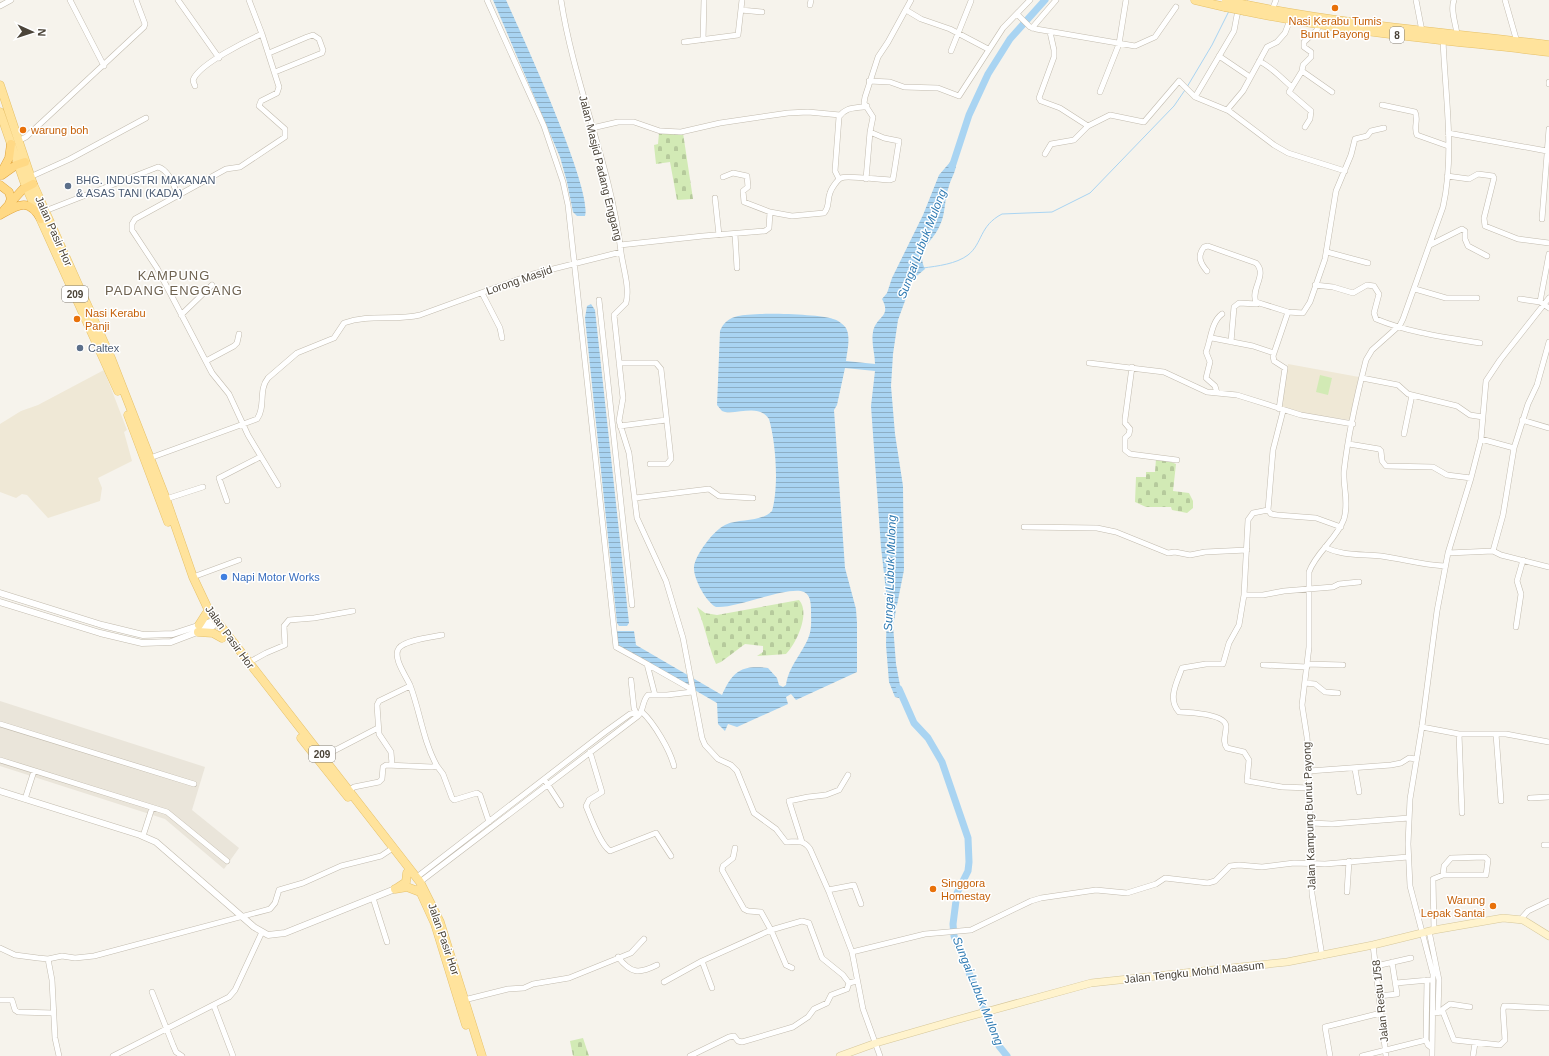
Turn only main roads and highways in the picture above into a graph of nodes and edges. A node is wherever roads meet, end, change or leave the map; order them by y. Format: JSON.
{"nodes":[{"id":1,"x":1195,"y":0,"type":"edge"},
{"id":2,"x":1224,"y":3,"type":"edge"},
{"id":3,"x":1246,"y":5,"type":"edge"},
{"id":4,"x":1361,"y":24,"type":"junction"},
{"id":5,"x":1367,"y":31,"type":"junction"},
{"id":6,"x":1549,"y":45,"type":"edge"},
{"id":7,"x":1549,"y":52,"type":"edge"},
{"id":8,"x":0,"y":85,"type":"edge"},
{"id":9,"x":0,"y":112,"type":"edge"},
{"id":10,"x":14,"y":142,"type":"junction"},
{"id":11,"x":22,"y":163,"type":"junction"},
{"id":12,"x":0,"y":176,"type":"edge"},
{"id":13,"x":30,"y":183,"type":"junction"},
{"id":14,"x":0,"y":185,"type":"edge"},
{"id":15,"x":8,"y":206,"type":"junction"},
{"id":16,"x":0,"y":215,"type":"edge"},
{"id":17,"x":41,"y":219,"type":"junction"},
{"id":18,"x":206,"y":614,"type":"junction"},
{"id":19,"x":222,"y":638,"type":"junction"},
{"id":20,"x":407,"y":873,"type":"junction"},
{"id":21,"x":420,"y":892,"type":"junction"},
{"id":22,"x":1549,"y":936,"type":"edge"},
{"id":23,"x":476,"y":1056,"type":"edge"},
{"id":24,"x":482,"y":1056,"type":"edge"},
{"id":25,"x":840,"y":1056,"type":"edge"}],
"edges":[{"from":1,"to":2,"type":"main road","number":"8"},
{"from":2,"to":3,"type":"main road","number":"8","bridge":true},
{"from":3,"to":4,"type":"main road","number":"8"},
{"from":3,"to":5,"type":"main road","number":"8"},
{"from":4,"to":5,"type":"main road"},
{"from":4,"to":6,"type":"main road","number":"8"},
{"from":5,"to":7,"type":"main road","number":"8"},
{"from":8,"to":10,"type":"main road","number":"209"},
{"from":9,"to":10,"type":"main road","number":"209"},
{"from":10,"to":11,"type":"main road","number":"209"},
{"from":10,"to":12,"type":"highway"},
{"from":11,"to":12,"type":"highway"},
{"from":11,"to":13,"type":"main road","number":"209"},
{"from":13,"to":15,"type":"highway"},
{"from":13,"to":17,"type":"main road","name":"Jalan Pasir Hor","number":"209"},
{"from":13,"to":24,"type":"main road","name":"Jalan Pasir Hor","number":"209"},
{"from":14,"to":15,"type":"highway"},
{"from":15,"to":16,"type":"highway"},
{"from":16,"to":17,"type":"highway"},
{"from":17,"to":18,"type":"main road","name":"Jalan Pasir Hor","number":"209"},
{"from":18,"to":19,"type":"main road","name":"Jalan Pasir Hor","number":"209"},
{"from":18,"to":19,"type":"main road"},
{"from":19,"to":20,"type":"main road","name":"Jalan Pasir Hor","number":"209"},
{"from":20,"to":21,"type":"main road","name":"Jalan Pasir Hor","number":"209"},
{"from":20,"to":21,"type":"main road"},
{"from":21,"to":23,"type":"main road","name":"Jalan Pasir Hor","number":"209"},
{"from":22,"to":25,"type":"main road","name":"Jalan Tengku Mohd Maasum"}]}
